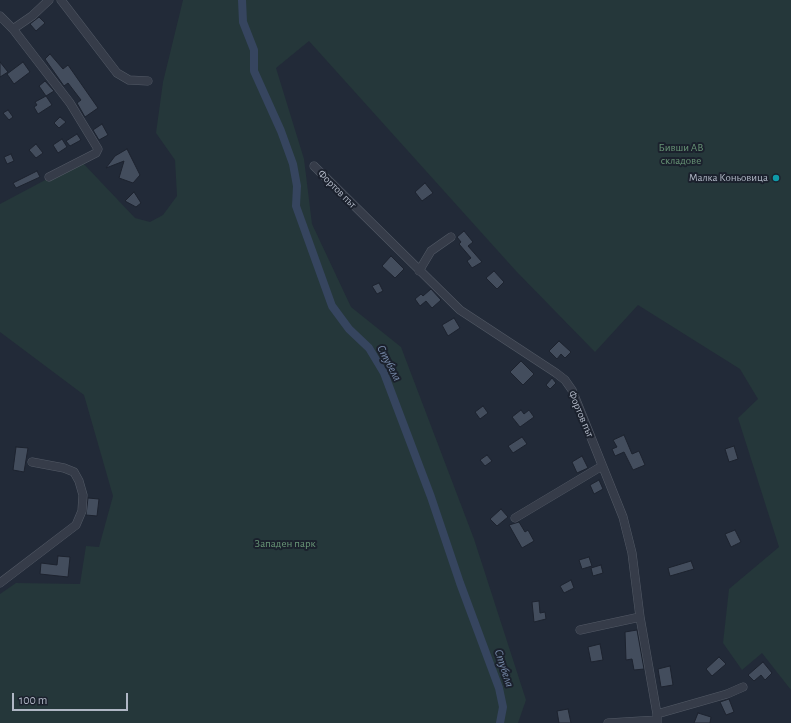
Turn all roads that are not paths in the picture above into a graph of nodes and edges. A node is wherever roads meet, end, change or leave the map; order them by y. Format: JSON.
{"nodes":[{"id":1,"x":49,"y":0,"type":"edge"},
{"id":2,"x":61,"y":0,"type":"edge"},
{"id":3,"x":0,"y":16,"type":"edge"},
{"id":4,"x":13,"y":29,"type":"junction"},
{"id":5,"x":148,"y":80,"type":"dead end"},
{"id":6,"x":314,"y":166,"type":"dead end"},
{"id":7,"x":49,"y":177,"type":"dead end"},
{"id":8,"x":451,"y":236,"type":"dead end"},
{"id":9,"x":419,"y":271,"type":"junction"},
{"id":10,"x":32,"y":462,"type":"dead end"},
{"id":11,"x":602,"y":466,"type":"junction"},
{"id":12,"x":515,"y":518,"type":"dead end"},
{"id":13,"x":0,"y":583,"type":"edge"},
{"id":14,"x":640,"y":617,"type":"junction"},
{"id":15,"x":580,"y":630,"type":"dead end"},
{"id":16,"x":743,"y":687,"type":"dead end"},
{"id":17,"x":657,"y":719,"type":"edge"},
{"id":18,"x":608,"y":723,"type":"edge"}],
"edges":[{"from":1,"to":4,"type":"street"},
{"from":2,"to":5,"type":"street"},
{"from":3,"to":4,"type":"street"},
{"from":4,"to":7,"type":"street"},
{"from":6,"to":9,"type":"street","name":"Фортов път"},
{"from":8,"to":9,"type":"street"},
{"from":9,"to":11,"type":"street","name":"Фортов път"},
{"from":10,"to":13,"type":"street"},
{"from":11,"to":12,"type":"street"},
{"from":11,"to":14,"type":"street","name":"Фортов път"},
{"from":14,"to":15,"type":"street"},
{"from":14,"to":17,"type":"street","name":"Фортов път"},
{"from":16,"to":17,"type":"street"},
{"from":17,"to":18,"type":"street"}]}
